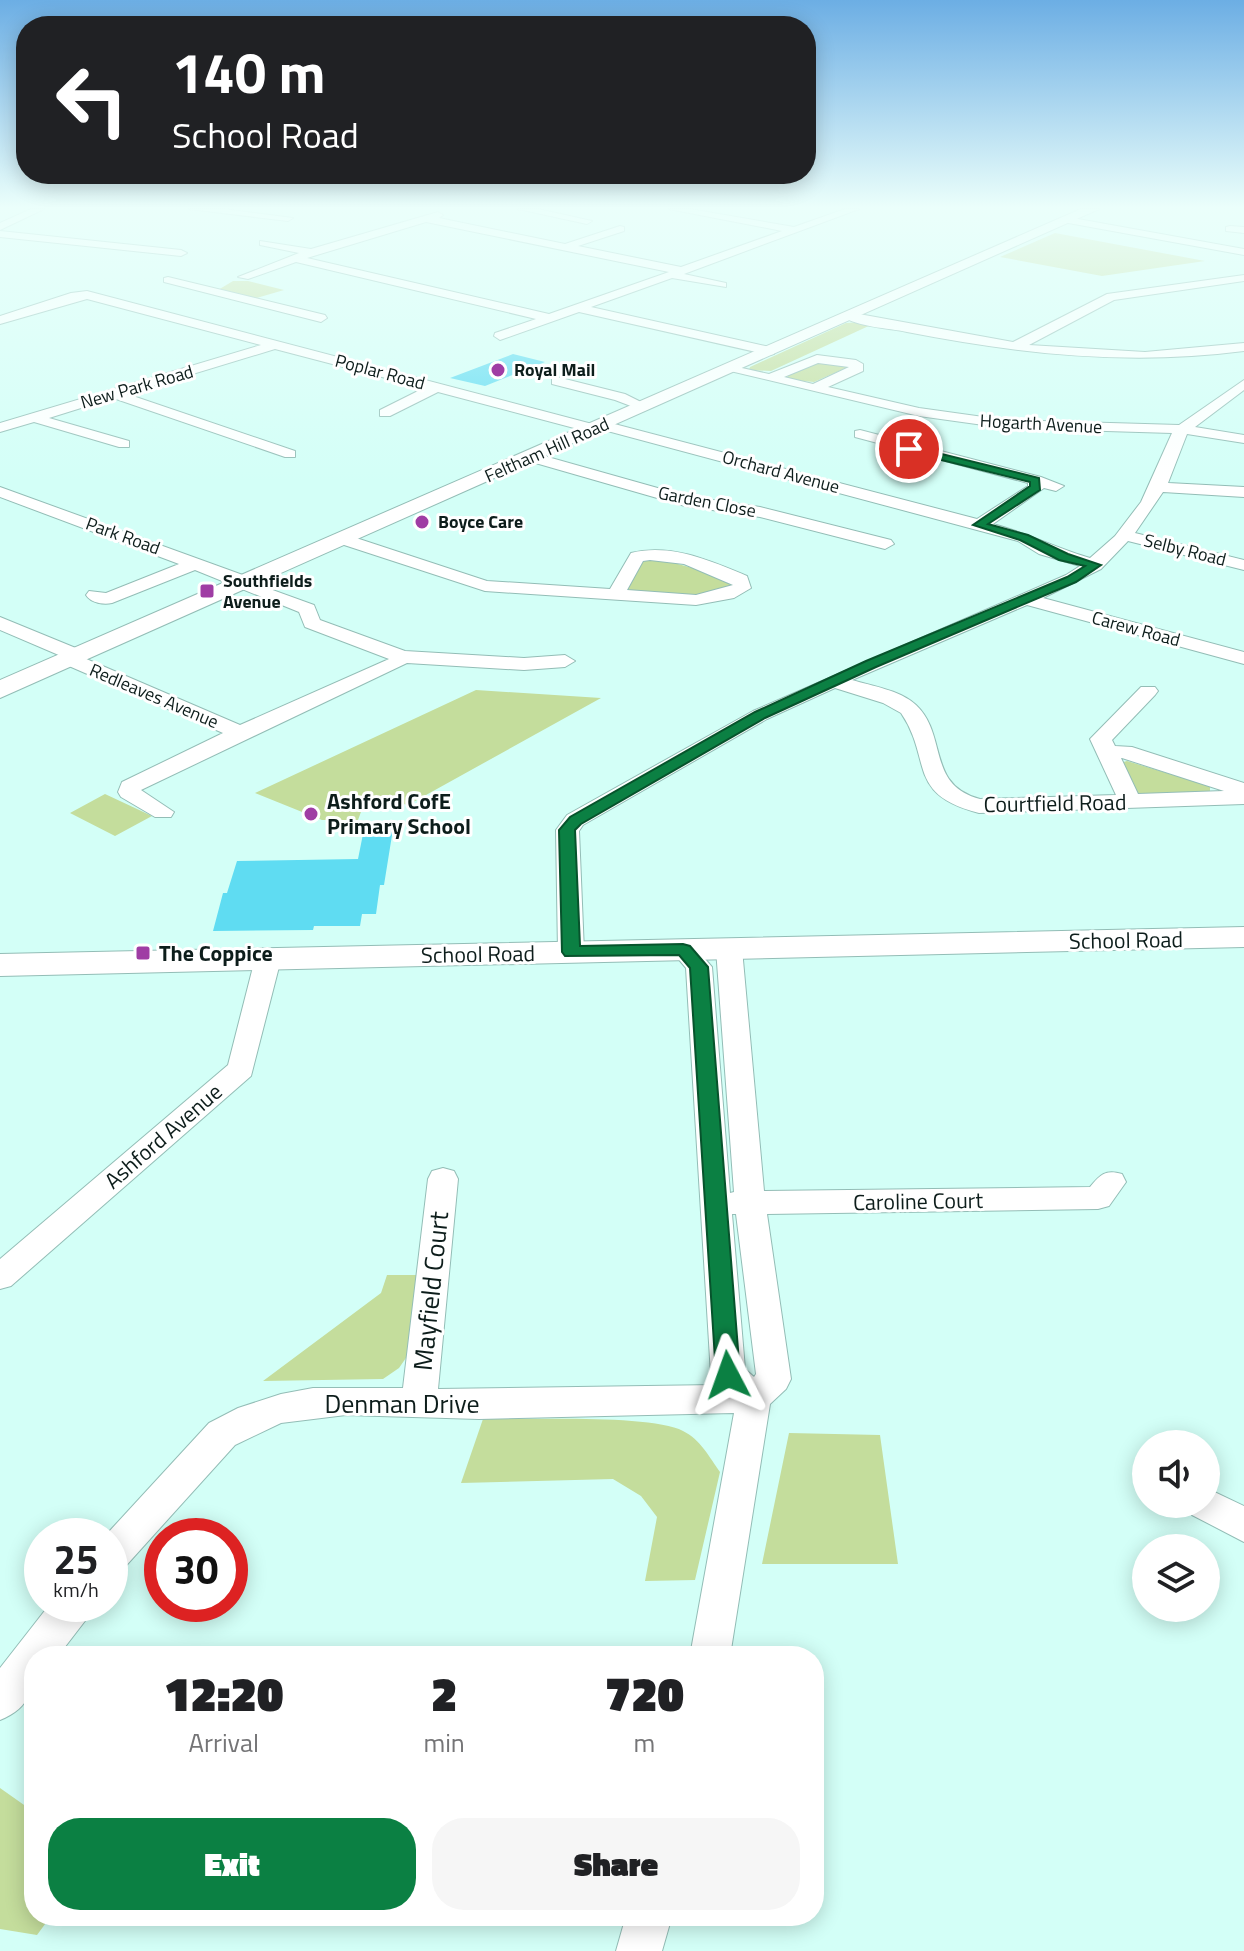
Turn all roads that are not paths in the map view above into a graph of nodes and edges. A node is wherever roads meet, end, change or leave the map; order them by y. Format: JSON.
{"nodes":[{"id":1,"x":59,"y":300,"type":"edge"},
{"id":2,"x":106,"y":300,"type":"edge"},
{"id":3,"x":245,"y":300,"type":"edge"},
{"id":4,"x":469,"y":300,"type":"edge"},
{"id":5,"x":600,"y":300,"type":"edge"},
{"id":6,"x":884,"y":300,"type":"edge"},
{"id":7,"x":1105,"y":300,"type":"edge"},
{"id":8,"x":249,"y":301,"type":"junction"},
{"id":9,"x":577,"y":308,"type":"junction"},
{"id":10,"x":848,"y":316,"type":"junction"},
{"id":11,"x":2,"y":317,"type":"edge"},
{"id":12,"x":321,"y":318,"type":"dead end"},
{"id":13,"x":548,"y":319,"type":"junction"},
{"id":14,"x":183,"y":321,"type":"junction"},
{"id":15,"x":500,"y":336,"type":"dead end"},
{"id":16,"x":274,"y":345,"type":"junction"},
{"id":17,"x":1014,"y":347,"type":"junction"},
{"id":18,"x":1244,"y":347,"type":"edge"},
{"id":19,"x":769,"y":351,"type":"junction"},
{"id":20,"x":1211,"y":351,"type":"junction"},
{"id":21,"x":1236,"y":365,"type":"dead end"},
{"id":22,"x":733,"y":370,"type":"junction"},
{"id":23,"x":771,"y":378,"type":"junction"},
{"id":24,"x":557,"y":381,"type":"dead end"},
{"id":25,"x":1244,"y":384,"type":"edge"},
{"id":26,"x":438,"y":387,"type":"junction"},
{"id":27,"x":814,"y":389,"type":"junction"},
{"id":28,"x":114,"y":394,"type":"junction"},
{"id":29,"x":644,"y":407,"type":"junction"},
{"id":30,"x":385,"y":413,"type":"dead end"},
{"id":31,"x":35,"y":418,"type":"junction"},
{"id":32,"x":598,"y":427,"type":"junction"},
{"id":33,"x":0,"y":428,"type":"edge"},
{"id":34,"x":1182,"y":429,"type":"junction"},
{"id":35,"x":858,"y":437,"type":"dead end"},
{"id":36,"x":1244,"y":439,"type":"edge"},
{"id":37,"x":124,"y":444,"type":"dead end"},
{"id":38,"x":290,"y":454,"type":"dead end"},
{"id":39,"x":530,"y":457,"type":"junction"},
{"id":40,"x":1035,"y":480,"type":"junction"},
{"id":41,"x":1056,"y":486,"type":"dead end"},
{"id":42,"x":1158,"y":487,"type":"junction"},
{"id":43,"x":0,"y":492,"type":"edge"},
{"id":44,"x":1244,"y":492,"type":"edge"},
{"id":45,"x":979,"y":525,"type":"junction"},
{"id":46,"x":1127,"y":536,"type":"junction"},
{"id":47,"x":344,"y":539,"type":"junction"},
{"id":48,"x":885,"y":544,"type":"dead end"},
{"id":49,"x":197,"y":563,"type":"junction"},
{"id":50,"x":1095,"y":565,"type":"junction"},
{"id":51,"x":1244,"y":565,"type":"edge"},
{"id":52,"x":242,"y":583,"type":"junction"},
{"id":53,"x":95,"y":595,"type":"dead end"},
{"id":54,"x":615,"y":595,"type":"junction"},
{"id":55,"x":1027,"y":599,"type":"junction"},
{"id":56,"x":0,"y":623,"type":"edge"},
{"id":57,"x":72,"y":657,"type":"junction"},
{"id":58,"x":402,"y":657,"type":"junction"},
{"id":59,"x":1244,"y":658,"type":"edge"},
{"id":60,"x":565,"y":661,"type":"dead end"},
{"id":61,"x":834,"y":681,"type":"junction"},
{"id":62,"x":0,"y":690,"type":"edge"},
{"id":63,"x":1148,"y":691,"type":"dead end"},
{"id":64,"x":240,"y":733,"type":"junction"},
{"id":65,"x":1106,"y":752,"type":"junction"},
{"id":66,"x":1244,"y":790,"type":"edge"},
{"id":67,"x":1244,"y":797,"type":"edge"},
{"id":68,"x":1131,"y":802,"type":"junction"},
{"id":69,"x":163,"y":812,"type":"dead end"},
{"id":70,"x":1244,"y":937,"type":"edge"},
{"id":71,"x":683,"y":949,"type":"junction"},
{"id":72,"x":729,"y":949,"type":"junction"},
{"id":73,"x":571,"y":952,"type":"junction"},
{"id":74,"x":268,"y":959,"type":"junction"},
{"id":75,"x":0,"y":965,"type":"edge"},
{"id":76,"x":443,"y":1179,"type":"dead end"},
{"id":77,"x":1111,"y":1182,"type":"dead end"},
{"id":78,"x":717,"y":1203,"type":"junction"},
{"id":79,"x":750,"y":1203,"type":"junction"},
{"id":80,"x":4,"y":1267,"type":"edge"},
{"id":81,"x":754,"y":1398,"type":"junction"},
{"id":82,"x":419,"y":1403,"type":"junction"},
{"id":83,"x":1220,"y":1512,"type":"edge"},
{"id":84,"x":1244,"y":1525,"type":"edge"},
{"id":85,"x":128,"y":1537,"type":"edge"},
{"id":86,"x":60,"y":1622,"type":"edge"},
{"id":87,"x":42,"y":1646,"type":"edge"},
{"id":88,"x":712,"y":1646,"type":"edge"},
{"id":89,"x":24,"y":1669,"type":"edge"},
{"id":90,"x":0,"y":1700,"type":"edge"},
{"id":91,"x":646,"y":1926,"type":"edge"},
{"id":92,"x":639,"y":1951,"type":"edge"}],
"edges":[{"from":1,"to":11,"type":"street","name":"Poplar Road"},
{"from":2,"to":14,"type":"street","name":"Poplar Road"},
{"from":3,"to":8,"type":"street"},
{"from":4,"to":13,"type":"street"},
{"from":5,"to":9,"type":"street"},
{"from":6,"to":10,"type":"street","name":"Feltham Hill Road"},
{"from":7,"to":17,"type":"street"},
{"from":8,"to":12,"type":"street"},
{"from":8,"to":14,"type":"street"},
{"from":9,"to":13,"type":"street"},
{"from":9,"to":19,"type":"street"},
{"from":10,"to":17,"type":"street"},
{"from":10,"to":19,"type":"street","name":"Feltham Hill Road"},
{"from":13,"to":15,"type":"street"},
{"from":14,"to":16,"type":"street","name":"Poplar Road"},
{"from":16,"to":26,"type":"street","name":"Poplar Road"},
{"from":16,"to":28,"type":"street","name":"New Park Road"},
{"from":17,"to":20,"type":"street"},
{"from":18,"to":20,"type":"street"},
{"from":19,"to":22,"type":"street","name":"Feltham Hill Road"},
{"from":20,"to":21,"type":"street"},
{"from":22,"to":23,"type":"street","name":"Hogarth Avenue"},
{"from":22,"to":29,"type":"street","name":"Feltham Hill Road"},
{"from":23,"to":27,"type":"street","name":"Hogarth Avenue"},
{"from":23,"to":27,"type":"street"},
{"from":24,"to":29,"type":"street"},
{"from":25,"to":34,"type":"street"},
{"from":26,"to":30,"type":"street"},
{"from":26,"to":32,"type":"street","name":"Poplar Road"},
{"from":27,"to":34,"type":"street","name":"Hogarth Avenue"},
{"from":28,"to":31,"type":"street","name":"New Park Road"},
{"from":28,"to":38,"type":"street"},
{"from":29,"to":32,"type":"street","name":"Feltham Hill Road"},
{"from":31,"to":33,"type":"street","name":"New Park Road"},
{"from":31,"to":37,"type":"street"},
{"from":32,"to":39,"type":"street","name":"Feltham Hill Road"},
{"from":32,"to":45,"type":"street","name":"Orchard Avenue"},
{"from":34,"to":36,"type":"street","name":"Hogarth Avenue"},
{"from":34,"to":42,"type":"street"},
{"from":35,"to":40,"type":"street"},
{"from":39,"to":47,"type":"street","name":"Feltham Hill Road"},
{"from":39,"to":48,"type":"street","name":"Garden Close"},
{"from":40,"to":41,"type":"street"},
{"from":40,"to":45,"type":"street"},
{"from":42,"to":44,"type":"street"},
{"from":42,"to":46,"type":"street"},
{"from":43,"to":49,"type":"street","name":"Park Road"},
{"from":45,"to":50,"type":"street","name":"Orchard Avenue"},
{"from":46,"to":50,"type":"street"},
{"from":46,"to":51,"type":"street","name":"Selby Road"},
{"from":47,"to":52,"type":"street","name":"Feltham Hill Road"},
{"from":47,"to":54,"type":"street"},
{"from":49,"to":52,"type":"street","name":"Park Road"},
{"from":49,"to":53,"type":"street"},
{"from":50,"to":55,"type":"street"},
{"from":52,"to":57,"type":"street","name":"Feltham Hill Road"},
{"from":52,"to":58,"type":"street"},
{"from":54,"to":54,"type":"street"},
{"from":55,"to":59,"type":"street","name":"Carew Road"},
{"from":55,"to":61,"type":"street"},
{"from":56,"to":57,"type":"street","name":"Redleaves Avenue"},
{"from":57,"to":62,"type":"street","name":"Feltham Hill Road"},
{"from":57,"to":64,"type":"street","name":"Redleaves Avenue"},
{"from":58,"to":60,"type":"street"},
{"from":58,"to":64,"type":"street","name":"Redleaves Avenue"},
{"from":61,"to":68,"type":"street","name":"Courtfield Road"},
{"from":61,"to":73,"type":"street"},
{"from":63,"to":65,"type":"street"},
{"from":64,"to":69,"type":"street","name":"Redleaves Avenue"},
{"from":65,"to":66,"type":"street"},
{"from":65,"to":68,"type":"street"},
{"from":67,"to":68,"type":"street","name":"Courtfield Road"},
{"from":70,"to":72,"type":"street","name":"School Road"},
{"from":71,"to":72,"type":"street","name":"School Road"},
{"from":71,"to":73,"type":"street","name":"School Road"},
{"from":71,"to":78,"type":"street"},
{"from":72,"to":79,"type":"street"},
{"from":73,"to":74,"type":"street","name":"School Road"},
{"from":74,"to":75,"type":"street","name":"School Road"},
{"from":74,"to":80,"type":"street","name":"Ashford Avenue"},
{"from":76,"to":82,"type":"street","name":"Mayfield Court"},
{"from":77,"to":79,"type":"street","name":"Caroline Court"},
{"from":78,"to":79,"type":"street","name":"Caroline Court"},
{"from":78,"to":81,"type":"street"},
{"from":79,"to":81,"type":"street"},
{"from":81,"to":82,"type":"street","name":"Denman Drive"},
{"from":81,"to":88,"type":"street"},
{"from":82,"to":85,"type":"street","name":"Denman Drive"},
{"from":83,"to":84,"type":"street"},
{"from":86,"to":87,"type":"street"},
{"from":89,"to":90,"type":"street"},
{"from":91,"to":92,"type":"street"}]}
